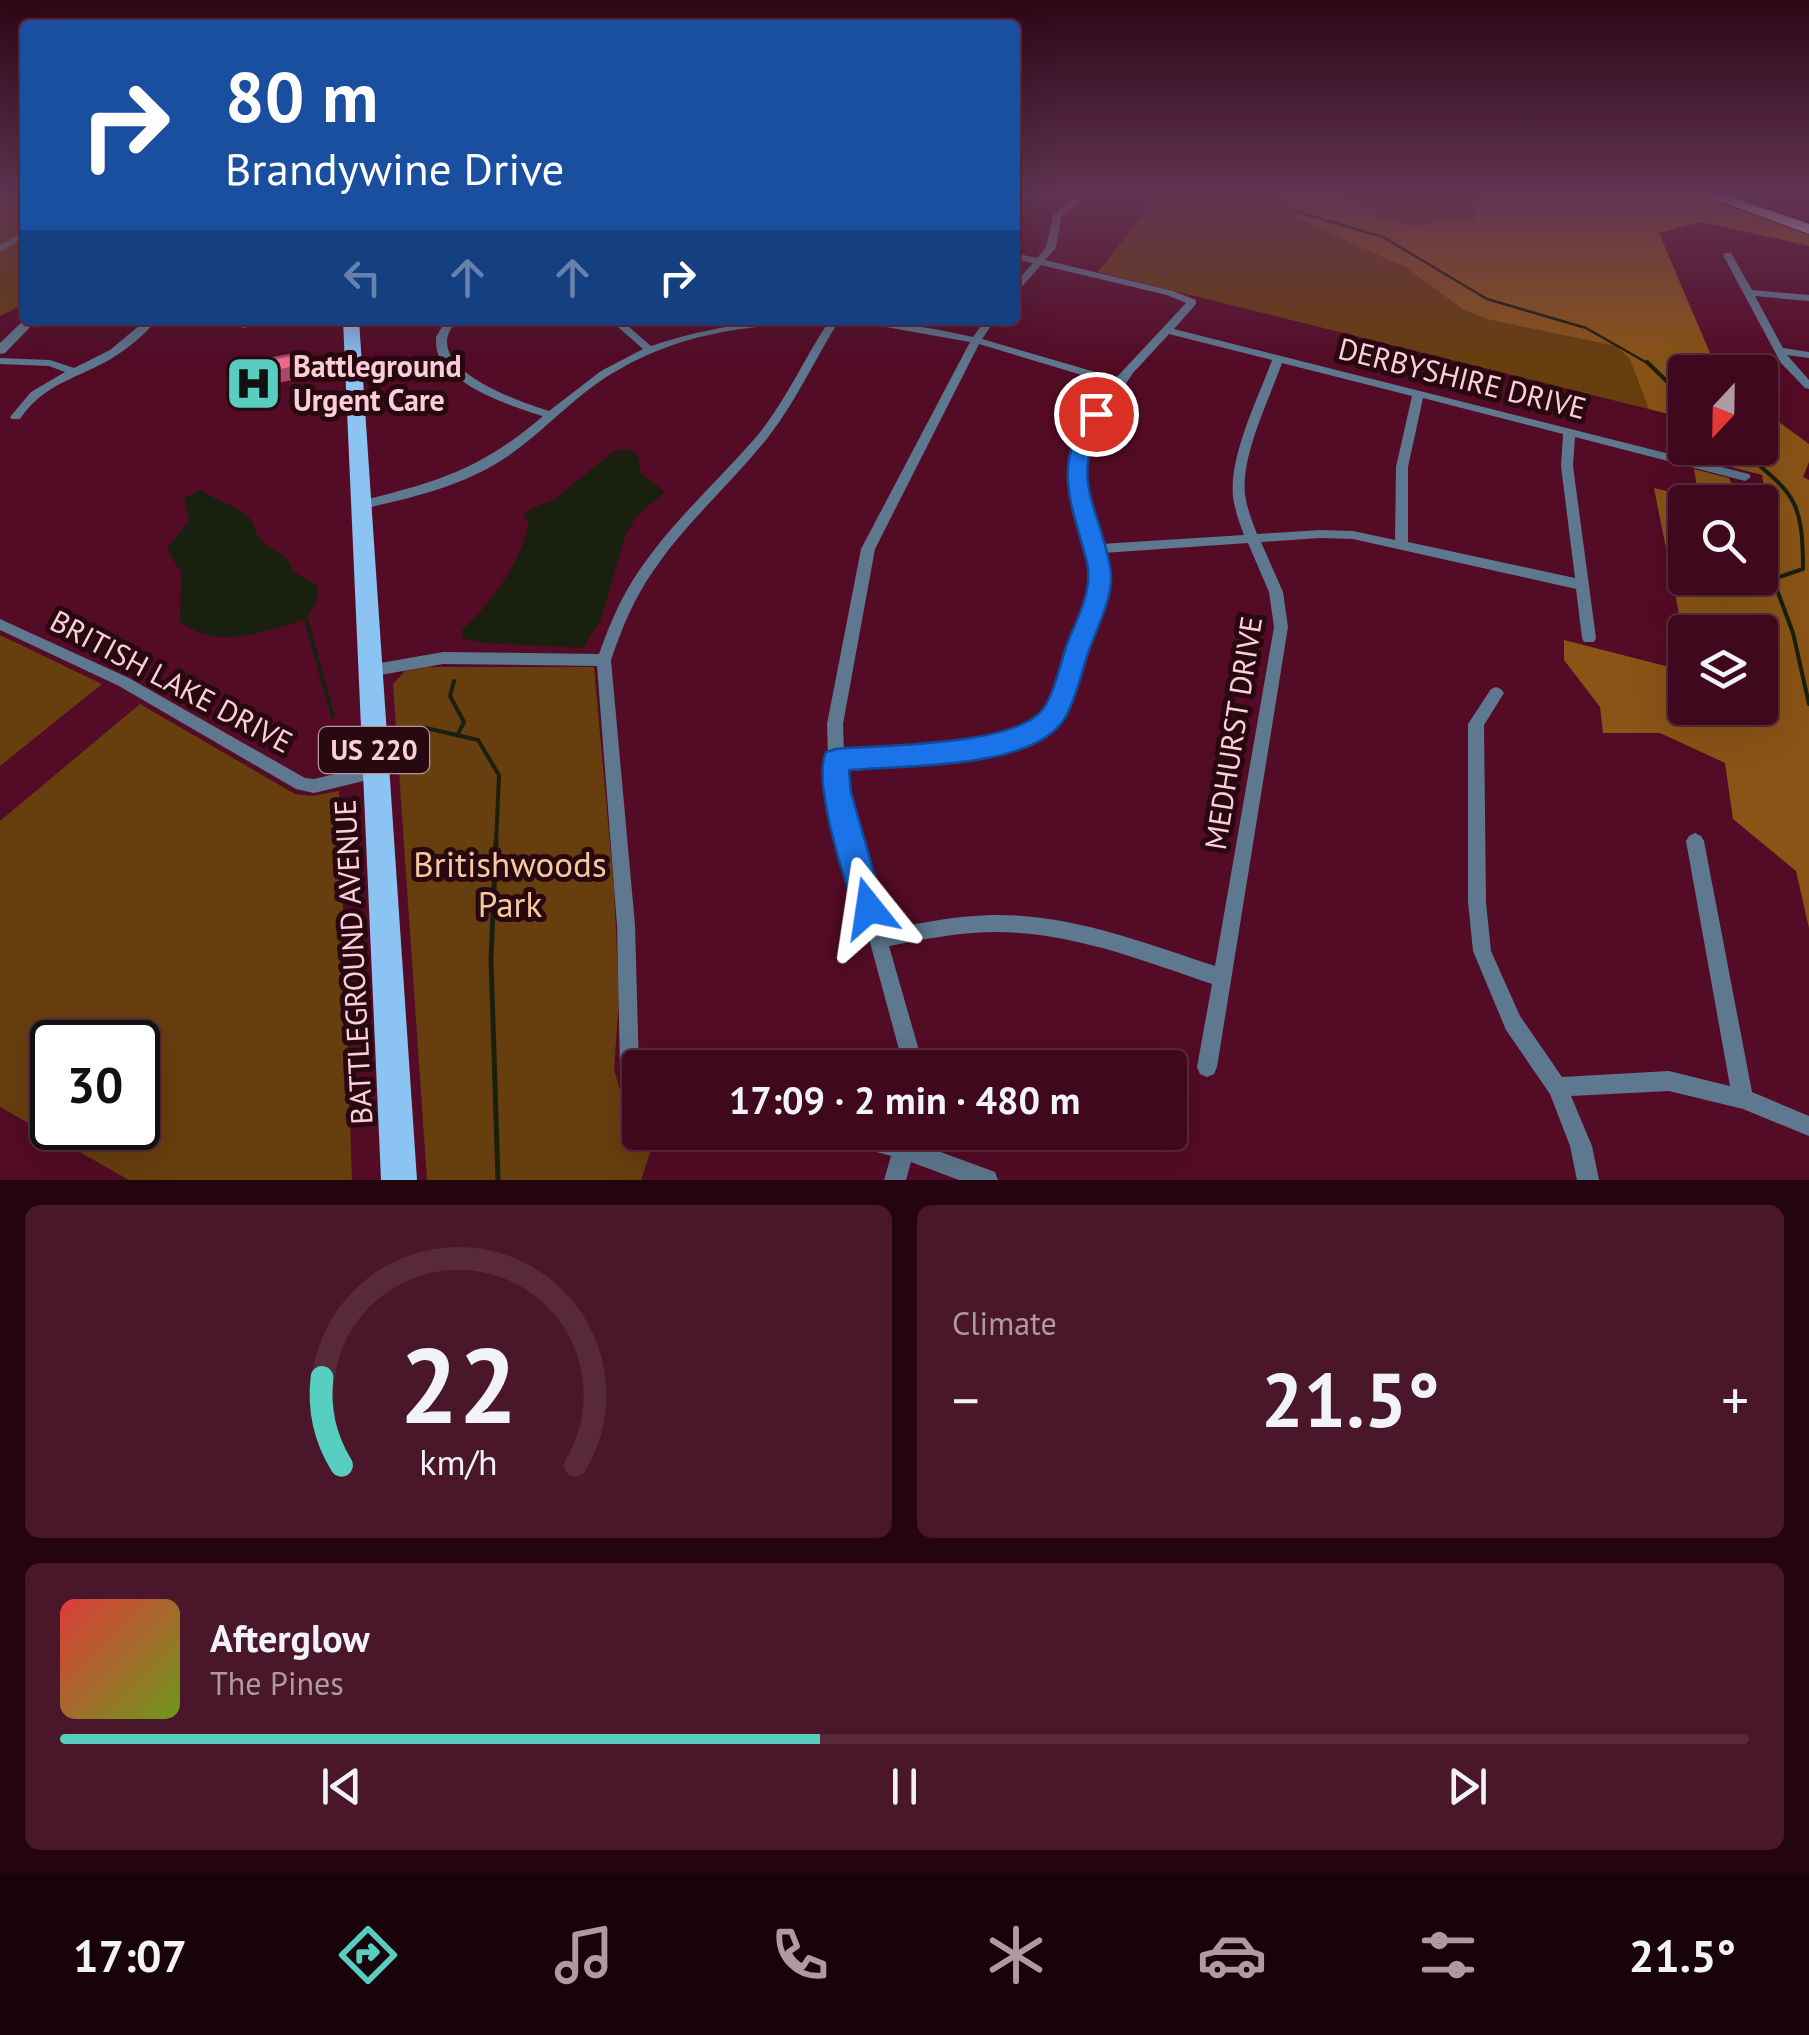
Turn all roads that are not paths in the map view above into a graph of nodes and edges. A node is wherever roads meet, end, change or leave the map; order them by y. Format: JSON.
{"nodes":[{"id":1,"x":1048,"y":250,"type":"edge"},
{"id":2,"x":1728,"y":255,"type":"dead end"},
{"id":3,"x":1020,"y":257,"type":"edge"},
{"id":4,"x":1037,"y":262,"type":"junction"},
{"id":5,"x":1020,"y":282,"type":"edge"},
{"id":6,"x":1750,"y":293,"type":"junction"},
{"id":7,"x":1809,"y":298,"type":"edge"},
{"id":8,"x":25,"y":325,"type":"edge"},
{"id":9,"x":146,"y":325,"type":"edge"},
{"id":10,"x":351,"y":325,"type":"edge"},
{"id":11,"x":446,"y":325,"type":"edge"},
{"id":12,"x":621,"y":325,"type":"edge"},
{"id":13,"x":745,"y":325,"type":"edge"},
{"id":14,"x":831,"y":325,"type":"edge"},
{"id":15,"x":878,"y":325,"type":"edge"},
{"id":16,"x":987,"y":325,"type":"edge"},
{"id":17,"x":1167,"y":330,"type":"junction"},
{"id":18,"x":975,"y":342,"type":"junction"},
{"id":19,"x":0,"y":350,"type":"edge"},
{"id":20,"x":650,"y":350,"type":"junction"},
{"id":21,"x":1779,"y":351,"type":"junction"},
{"id":22,"x":1809,"y":355,"type":"edge"},
{"id":23,"x":1278,"y":358,"type":"junction"},
{"id":24,"x":0,"y":361,"type":"edge"},
{"id":25,"x":73,"y":372,"type":"junction"},
{"id":26,"x":1121,"y":383,"type":"junction"},
{"id":27,"x":1809,"y":386,"type":"edge"},
{"id":28,"x":1418,"y":394,"type":"junction"},
{"id":29,"x":550,"y":415,"type":"junction"},
{"id":30,"x":16,"y":417,"type":"dead end"},
{"id":31,"x":1569,"y":431,"type":"junction"},
{"id":32,"x":1746,"y":476,"type":"dead end"},
{"id":33,"x":362,"y":505,"type":"junction"},
{"id":34,"x":1254,"y":538,"type":"junction"},
{"id":35,"x":1401,"y":543,"type":"junction"},
{"id":36,"x":1095,"y":549,"type":"junction"},
{"id":37,"x":1582,"y":585,"type":"junction"},
{"id":38,"x":0,"y":624,"type":"edge"},
{"id":39,"x":1589,"y":638,"type":"dead end"},
{"id":40,"x":604,"y":660,"type":"junction"},
{"id":41,"x":369,"y":671,"type":"junction"},
{"id":42,"x":1496,"y":693,"type":"dead end"},
{"id":43,"x":836,"y":760,"type":"junction"},
{"id":44,"x":376,"y":771,"type":"junction"},
{"id":45,"x":1695,"y":841,"type":"dead end"},
{"id":46,"x":878,"y":940,"type":"junction"},
{"id":47,"x":1222,"y":978,"type":"junction"},
{"id":48,"x":629,"y":1050,"type":"edge"},
{"id":49,"x":909,"y":1050,"type":"edge"},
{"id":50,"x":1207,"y":1067,"type":"dead end"},
{"id":51,"x":1557,"y":1087,"type":"junction"},
{"id":52,"x":1743,"y":1099,"type":"junction"},
{"id":53,"x":1809,"y":1126,"type":"edge"},
{"id":54,"x":904,"y":1150,"type":"edge"},
{"id":55,"x":925,"y":1150,"type":"edge"},
{"id":56,"x":399,"y":1180,"type":"edge"},
{"id":57,"x":895,"y":1180,"type":"edge"},
{"id":58,"x":987,"y":1180,"type":"edge"},
{"id":59,"x":1588,"y":1180,"type":"edge"}],
"edges":[{"from":1,"to":4,"type":"street"},
{"from":2,"to":6,"type":"street"},
{"from":3,"to":4,"type":"street"},
{"from":4,"to":5,"type":"street"},
{"from":4,"to":17,"type":"street"},
{"from":6,"to":7,"type":"street"},
{"from":6,"to":21,"type":"street"},
{"from":8,"to":19,"type":"street"},
{"from":9,"to":25,"type":"street"},
{"from":10,"to":33,"type":"main road","name":"BATTLEGROUND AVENUE","number":"US 220"},
{"from":11,"to":29,"type":"street"},
{"from":12,"to":20,"type":"street"},
{"from":13,"to":20,"type":"street"},
{"from":14,"to":40,"type":"street"},
{"from":15,"to":18,"type":"street"},
{"from":16,"to":18,"type":"street"},
{"from":17,"to":23,"type":"street","name":"DERBYSHIRE DRIVE"},
{"from":17,"to":26,"type":"street"},
{"from":18,"to":26,"type":"street"},
{"from":18,"to":43,"type":"street"},
{"from":20,"to":29,"type":"street"},
{"from":21,"to":22,"type":"street"},
{"from":21,"to":27,"type":"street"},
{"from":23,"to":28,"type":"street","name":"DERBYSHIRE DRIVE"},
{"from":23,"to":34,"type":"street","name":"MEDHURST DRIVE"},
{"from":24,"to":25,"type":"street"},
{"from":25,"to":30,"type":"street"},
{"from":26,"to":36,"type":"street"},
{"from":28,"to":31,"type":"street","name":"DERBYSHIRE DRIVE"},
{"from":28,"to":35,"type":"street"},
{"from":29,"to":33,"type":"street"},
{"from":31,"to":32,"type":"street","name":"DERBYSHIRE DRIVE"},
{"from":31,"to":37,"type":"street"},
{"from":33,"to":41,"type":"main road","name":"BATTLEGROUND AVENUE","number":"US 220"},
{"from":34,"to":35,"type":"street"},
{"from":34,"to":36,"type":"street"},
{"from":34,"to":47,"type":"street","name":"MEDHURST DRIVE"},
{"from":35,"to":37,"type":"street"},
{"from":36,"to":43,"type":"street"},
{"from":37,"to":39,"type":"street"},
{"from":38,"to":44,"type":"street","name":"BRITISH LAKE DRIVE"},
{"from":40,"to":41,"type":"street"},
{"from":40,"to":48,"type":"street"},
{"from":41,"to":44,"type":"main road","name":"BATTLEGROUND AVENUE","number":"US 220"},
{"from":42,"to":51,"type":"street"},
{"from":43,"to":46,"type":"street"},
{"from":44,"to":56,"type":"main road","name":"BATTLEGROUND AVENUE","number":"US 220"},
{"from":45,"to":52,"type":"street"},
{"from":46,"to":47,"type":"street"},
{"from":46,"to":49,"type":"street"},
{"from":47,"to":50,"type":"street","name":"MEDHURST DRIVE"},
{"from":51,"to":52,"type":"street"},
{"from":51,"to":59,"type":"street"},
{"from":52,"to":53,"type":"street"},
{"from":54,"to":57,"type":"street"},
{"from":55,"to":58,"type":"street"}]}
